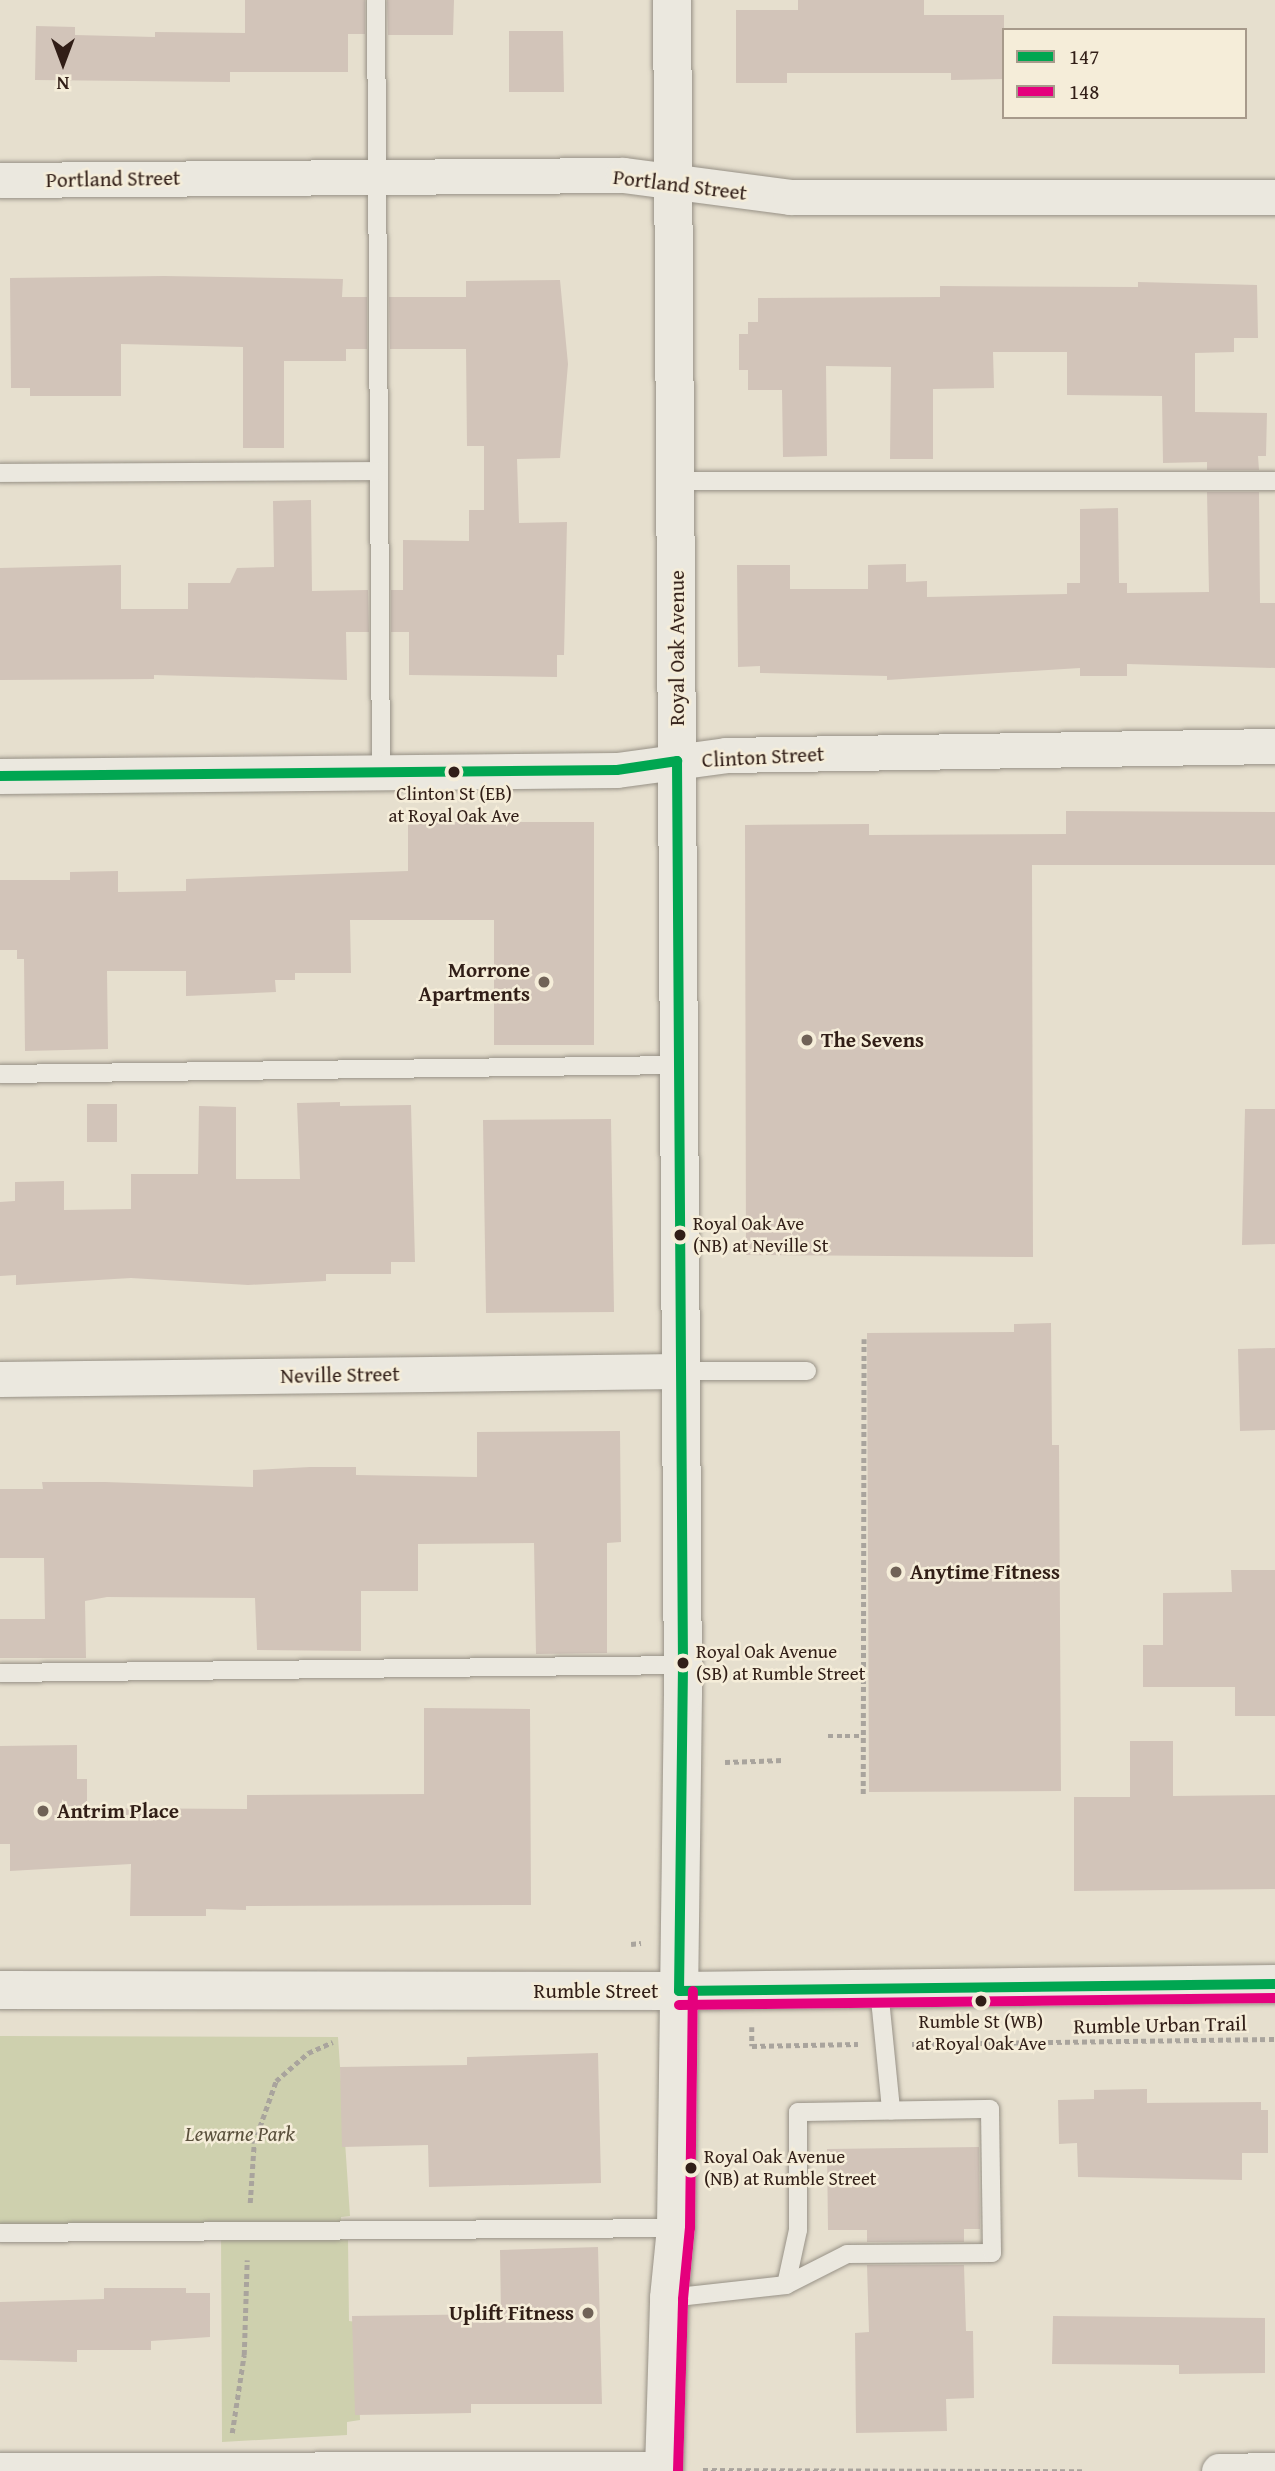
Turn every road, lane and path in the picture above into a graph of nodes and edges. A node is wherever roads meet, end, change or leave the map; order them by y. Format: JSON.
{"nodes":[{"id":1,"x":376,"y":0,"type":"edge"},
{"id":2,"x":672,"y":0,"type":"edge"},
{"id":3,"x":375,"y":177,"type":"junction"},
{"id":4,"x":0,"y":180,"type":"edge"},
{"id":5,"x":672,"y":184,"type":"junction"},
{"id":6,"x":1275,"y":197,"type":"edge"},
{"id":7,"x":378,"y":471,"type":"junction"},
{"id":8,"x":0,"y":473,"type":"edge"},
{"id":9,"x":676,"y":481,"type":"junction"},
{"id":10,"x":1275,"y":481,"type":"edge"},
{"id":11,"x":1275,"y":746,"type":"edge"},
{"id":12,"x":677,"y":761,"type":"junction"},
{"id":13,"x":381,"y":770,"type":"junction"},
{"id":14,"x":0,"y":776,"type":"edge"},
{"id":15,"x":679,"y":1065,"type":"junction"},
{"id":16,"x":0,"y":1074,"type":"edge"},
{"id":17,"x":864,"y":1339,"type":"dead end"},
{"id":18,"x":680,"y":1371,"type":"junction"},
{"id":19,"x":807,"y":1371,"type":"dead end"},
{"id":20,"x":0,"y":1379,"type":"edge"},
{"id":21,"x":682,"y":1665,"type":"junction"},
{"id":22,"x":0,"y":1673,"type":"edge"},
{"id":23,"x":828,"y":1736,"type":"dead end"},
{"id":24,"x":862,"y":1736,"type":"junction"},
{"id":25,"x":783,"y":1760,"type":"dead end"},
{"id":26,"x":724,"y":1762,"type":"dead end"},
{"id":27,"x":863,"y":1794,"type":"dead end"},
{"id":28,"x":1275,"y":1984,"type":"edge"},
{"id":29,"x":878,"y":1989,"type":"junction"},
{"id":30,"x":0,"y":1990,"type":"edge"},
{"id":31,"x":679,"y":1991,"type":"junction"},
{"id":32,"x":752,"y":2031,"type":"dead end"},
{"id":33,"x":1275,"y":2039,"type":"edge"},
{"id":34,"x":847,"y":2043,"type":"dead end"},
{"id":35,"x":918,"y":2043,"type":"dead end"},
{"id":36,"x":891,"y":2110,"type":"junction"},
{"id":37,"x":676,"y":2228,"type":"junction"},
{"id":38,"x":0,"y":2233,"type":"edge"},
{"id":39,"x":786,"y":2285,"type":"junction"},
{"id":40,"x":669,"y":2298,"type":"junction"},
{"id":41,"x":0,"y":2470,"type":"edge"},
{"id":42,"x":664,"y":2470,"type":"edge"},
{"id":43,"x":1275,"y":2470,"type":"edge"},
{"id":44,"x":1082,"y":2471,"type":"edge"},
{"id":45,"x":1219,"y":2471,"type":"edge"}],
"edges":[{"from":1,"to":3,"type":"lane"},
{"from":2,"to":5,"type":"street","name":"Royal Oak Avenue"},
{"from":3,"to":4,"type":"street","name":"Portland Street"},
{"from":3,"to":5,"type":"street","name":"Portland Street"},
{"from":3,"to":7,"type":"lane"},
{"from":5,"to":6,"type":"street","name":"Portland Street"},
{"from":5,"to":9,"type":"street","name":"Royal Oak Avenue"},
{"from":7,"to":8,"type":"lane"},
{"from":7,"to":13,"type":"lane"},
{"from":9,"to":10,"type":"lane"},
{"from":9,"to":12,"type":"street","name":"Royal Oak Avenue"},
{"from":11,"to":12,"type":"street","name":"Clinton Street"},
{"from":12,"to":13,"type":"street","name":"Clinton Street"},
{"from":12,"to":15,"type":"street","name":"Royal Oak Avenue"},
{"from":13,"to":14,"type":"street","name":"Clinton Street"},
{"from":15,"to":16,"type":"lane"},
{"from":15,"to":18,"type":"street","name":"Royal Oak Avenue"},
{"from":17,"to":24,"type":"path"},
{"from":18,"to":19,"type":"lane"},
{"from":18,"to":20,"type":"street","name":"Neville Street"},
{"from":18,"to":21,"type":"street","name":"Royal Oak Avenue"},
{"from":21,"to":22,"type":"lane"},
{"from":21,"to":31,"type":"street","name":"Royal Oak Avenue"},
{"from":23,"to":24,"type":"path"},
{"from":24,"to":27,"type":"path"},
{"from":25,"to":26,"type":"path"},
{"from":28,"to":29,"type":"street","name":"Rumble Street"},
{"from":29,"to":31,"type":"street","name":"Rumble Street"},
{"from":29,"to":36,"type":"lane"},
{"from":30,"to":31,"type":"street","name":"Rumble Street"},
{"from":31,"to":37,"type":"street","name":"Royal Oak Avenue"},
{"from":32,"to":34,"type":"path"},
{"from":33,"to":35,"type":"path","name":"Rumble Urban Trail"},
{"from":36,"to":39,"type":"lane"},
{"from":36,"to":39,"type":"lane"},
{"from":37,"to":38,"type":"lane"},
{"from":37,"to":40,"type":"street","name":"Royal Oak Avenue"},
{"from":39,"to":40,"type":"lane"},
{"from":40,"to":42,"type":"street","name":"Royal Oak Avenue"},
{"from":41,"to":42,"type":"street"},
{"from":42,"to":44,"type":"path"},
{"from":43,"to":45,"type":"street"}]}
